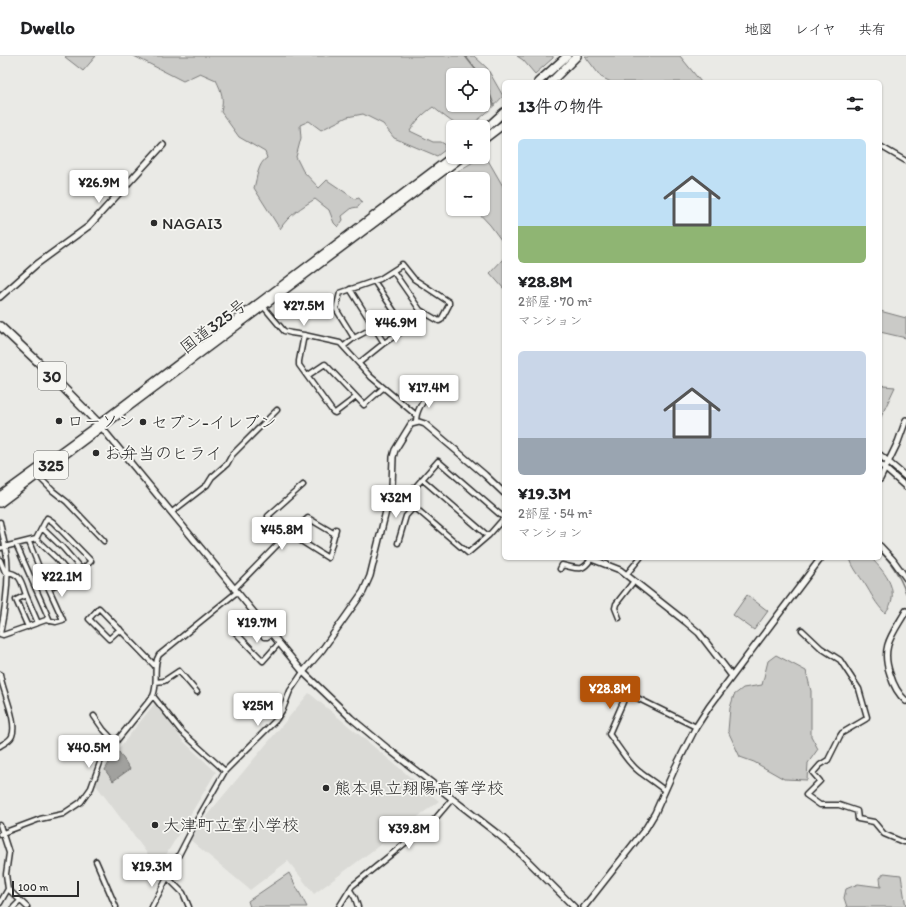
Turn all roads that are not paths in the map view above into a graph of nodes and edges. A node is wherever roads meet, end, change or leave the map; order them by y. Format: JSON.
{"nodes":[{"id":1,"x":567,"y":56,"type":"edge"},
{"id":2,"x":577,"y":56,"type":"edge"},
{"id":3,"x":542,"y":80,"type":"edge"},
{"id":4,"x":553,"y":80,"type":"edge"},
{"id":5,"x":502,"y":114,"type":"edge"},
{"id":6,"x":490,"y":125,"type":"edge"},
{"id":7,"x":502,"y":126,"type":"edge"},
{"id":8,"x":490,"y":135,"type":"edge"},
{"id":9,"x":163,"y":145,"type":"dead end"},
{"id":10,"x":882,"y":147,"type":"edge"},
{"id":11,"x":446,"y":161,"type":"edge"},
{"id":12,"x":906,"y":161,"type":"edge"},
{"id":13,"x":452,"y":164,"type":"edge"},
{"id":14,"x":393,"y":271,"type":"junction"},
{"id":15,"x":374,"y":281,"type":"junction"},
{"id":16,"x":350,"y":289,"type":"junction"},
{"id":17,"x":0,"y":297,"type":"edge"},
{"id":18,"x":262,"y":304,"type":"junction"},
{"id":19,"x":423,"y":313,"type":"junction"},
{"id":20,"x":0,"y":326,"type":"edge"},
{"id":21,"x":404,"y":326,"type":"junction"},
{"id":22,"x":375,"y":327,"type":"junction"},
{"id":23,"x":304,"y":335,"type":"junction"},
{"id":24,"x":354,"y":338,"type":"junction"},
{"id":25,"x":384,"y":343,"type":"junction"},
{"id":26,"x":344,"y":346,"type":"junction"},
{"id":27,"x":359,"y":363,"type":"junction"},
{"id":28,"x":307,"y":376,"type":"junction"},
{"id":29,"x":383,"y":388,"type":"junction"},
{"id":30,"x":433,"y":391,"type":"dead end"},
{"id":31,"x":356,"y":397,"type":"junction"},
{"id":32,"x":277,"y":410,"type":"dead end"},
{"id":33,"x":416,"y":415,"type":"junction"},
{"id":34,"x":906,"y":420,"type":"edge"},
{"id":35,"x":416,"y":422,"type":"junction"},
{"id":36,"x":100,"y":426,"type":"junction"},
{"id":37,"x":882,"y":457,"type":"edge"},
{"id":38,"x":889,"y":463,"type":"junction"},
{"id":39,"x":882,"y":466,"type":"edge"},
{"id":40,"x":886,"y":469,"type":"junction"},
{"id":41,"x":36,"y":473,"type":"junction"},
{"id":42,"x":882,"y":476,"type":"edge"},
{"id":43,"x":906,"y":477,"type":"edge"},
{"id":44,"x":422,"y":479,"type":"junction"},
{"id":45,"x":303,"y":485,"type":"dead end"},
{"id":46,"x":906,"y":487,"type":"edge"},
{"id":47,"x":502,"y":491,"type":"edge"},
{"id":48,"x":0,"y":496,"type":"edge"},
{"id":49,"x":389,"y":498,"type":"junction"},
{"id":50,"x":405,"y":499,"type":"junction"},
{"id":51,"x":0,"y":503,"type":"edge"},
{"id":52,"x":414,"y":507,"type":"junction"},
{"id":53,"x":172,"y":512,"type":"junction"},
{"id":54,"x":502,"y":516,"type":"edge"},
{"id":55,"x":502,"y":520,"type":"edge"},
{"id":56,"x":0,"y":522,"type":"edge"},
{"id":57,"x":42,"y":528,"type":"junction"},
{"id":58,"x":336,"y":529,"type":"dead end"},
{"id":59,"x":290,"y":534,"type":"junction"},
{"id":60,"x":335,"y":534,"type":"junction"},
{"id":61,"x":488,"y":536,"type":"junction"},
{"id":62,"x":285,"y":538,"type":"junction"},
{"id":63,"x":36,"y":539,"type":"junction"},
{"id":64,"x":104,"y":540,"type":"dead end"},
{"id":65,"x":29,"y":542,"type":"junction"},
{"id":66,"x":398,"y":543,"type":"dead end"},
{"id":67,"x":16,"y":544,"type":"junction"},
{"id":68,"x":5,"y":547,"type":"junction"},
{"id":69,"x":0,"y":548,"type":"edge"},
{"id":70,"x":882,"y":548,"type":"edge"},
{"id":71,"x":0,"y":560,"type":"edge"},
{"id":72,"x":589,"y":560,"type":"edge"},
{"id":73,"x":596,"y":560,"type":"edge"},
{"id":74,"x":638,"y":560,"type":"edge"},
{"id":75,"x":819,"y":560,"type":"edge"},
{"id":76,"x":560,"y":569,"type":"dead end"},
{"id":77,"x":82,"y":570,"type":"junction"},
{"id":78,"x":8,"y":572,"type":"junction"},
{"id":79,"x":626,"y":575,"type":"junction"},
{"id":80,"x":72,"y":576,"type":"junction"},
{"id":81,"x":906,"y":578,"type":"edge"},
{"id":82,"x":634,"y":581,"type":"junction"},
{"id":83,"x":49,"y":588,"type":"junction"},
{"id":84,"x":236,"y":591,"type":"junction"},
{"id":85,"x":26,"y":595,"type":"junction"},
{"id":86,"x":906,"y":611,"type":"edge"},
{"id":87,"x":619,"y":618,"type":"dead end"},
{"id":88,"x":245,"y":620,"type":"dead end"},
{"id":89,"x":50,"y":621,"type":"junction"},
{"id":90,"x":38,"y":623,"type":"junction"},
{"id":91,"x":28,"y":626,"type":"junction"},
{"id":92,"x":120,"y":629,"type":"junction"},
{"id":93,"x":802,"y":630,"type":"dead end"},
{"id":94,"x":235,"y":632,"type":"dead end"},
{"id":95,"x":0,"y":634,"type":"edge"},
{"id":96,"x":272,"y":634,"type":"junction"},
{"id":97,"x":279,"y":644,"type":"junction"},
{"id":98,"x":156,"y":666,"type":"junction"},
{"id":99,"x":303,"y":672,"type":"junction"},
{"id":100,"x":0,"y":674,"type":"edge"},
{"id":101,"x":732,"y":676,"type":"junction"},
{"id":102,"x":0,"y":678,"type":"edge"},
{"id":103,"x":156,"y":682,"type":"junction"},
{"id":104,"x":197,"y":692,"type":"dead end"},
{"id":105,"x":153,"y":696,"type":"junction"},
{"id":106,"x":906,"y":701,"type":"edge"},
{"id":107,"x":94,"y":716,"type":"dead end"},
{"id":108,"x":696,"y":727,"type":"junction"},
{"id":109,"x":115,"y":742,"type":"junction"},
{"id":110,"x":0,"y":746,"type":"edge"},
{"id":111,"x":225,"y":771,"type":"junction"},
{"id":112,"x":664,"y":790,"type":"junction"},
{"id":113,"x":452,"y":799,"type":"junction"},
{"id":114,"x":0,"y":825,"type":"edge"},
{"id":115,"x":1,"y":833,"type":"edge"},
{"id":116,"x":906,"y":842,"type":"edge"},
{"id":117,"x":96,"y":861,"type":"dead end"},
{"id":118,"x":167,"y":877,"type":"junction"},
{"id":119,"x":8,"y":889,"type":"junction"},
{"id":120,"x":350,"y":890,"type":"junction"},
{"id":121,"x":20,"y":901,"type":"junction"},
{"id":122,"x":0,"y":903,"type":"edge"},
{"id":123,"x":14,"y":907,"type":"edge"},
{"id":124,"x":27,"y":907,"type":"edge"},
{"id":125,"x":116,"y":907,"type":"edge"},
{"id":126,"x":152,"y":907,"type":"edge"},
{"id":127,"x":189,"y":907,"type":"edge"},
{"id":128,"x":339,"y":907,"type":"edge"},
{"id":129,"x":358,"y":907,"type":"edge"},
{"id":130,"x":574,"y":907,"type":"edge"},
{"id":131,"x":584,"y":907,"type":"edge"}],
"edges":[{"from":1,"to":3,"type":"main road"},
{"from":2,"to":4,"type":"main road"},
{"from":5,"to":6,"type":"main road"},
{"from":7,"to":8,"type":"main road"},
{"from":9,"to":17,"type":"street"},
{"from":10,"to":12,"type":"street"},
{"from":11,"to":18,"type":"main road","name":"国道325号","number":"325"},
{"from":13,"to":18,"type":"main road","name":"国道325号","number":"325"},
{"from":14,"to":15,"type":"street"},
{"from":14,"to":19,"type":"street"},
{"from":14,"to":19,"type":"street"},
{"from":15,"to":16,"type":"street"},
{"from":15,"to":21,"type":"street"},
{"from":16,"to":22,"type":"street"},
{"from":16,"to":24,"type":"street"},
{"from":18,"to":23,"type":"street"},
{"from":18,"to":36,"type":"main road","name":"国道325号","number":"325"},
{"from":19,"to":21,"type":"street"},
{"from":20,"to":36,"type":"main road","number":"30"},
{"from":21,"to":25,"type":"street"},
{"from":22,"to":24,"type":"street"},
{"from":22,"to":25,"type":"street"},
{"from":23,"to":26,"type":"street"},
{"from":23,"to":28,"type":"street"},
{"from":24,"to":26,"type":"street"},
{"from":25,"to":27,"type":"street"},
{"from":26,"to":27,"type":"street"},
{"from":27,"to":29,"type":"street"},
{"from":28,"to":31,"type":"street"},
{"from":28,"to":31,"type":"street"},
{"from":29,"to":31,"type":"street"},
{"from":29,"to":33,"type":"street"},
{"from":30,"to":33,"type":"street"},
{"from":32,"to":53,"type":"street"},
{"from":33,"to":35,"type":"street"},
{"from":34,"to":38,"type":"street"},
{"from":35,"to":47,"type":"street"},
{"from":35,"to":49,"type":"street"},
{"from":36,"to":41,"type":"main road","name":"国道325号","number":"325"},
{"from":36,"to":53,"type":"street"},
{"from":37,"to":38,"type":"street"},
{"from":38,"to":40,"type":"street"},
{"from":38,"to":43,"type":"street"},
{"from":39,"to":40,"type":"street"},
{"from":40,"to":42,"type":"street"},
{"from":40,"to":46,"type":"street"},
{"from":41,"to":48,"type":"main road","name":"国道325号","number":"325"},
{"from":41,"to":51,"type":"main road","name":"国道325号","number":"325"},
{"from":41,"to":64,"type":"street"},
{"from":44,"to":50,"type":"street"},
{"from":44,"to":54,"type":"street"},
{"from":44,"to":61,"type":"street"},
{"from":45,"to":62,"type":"street"},
{"from":49,"to":50,"type":"street"},
{"from":49,"to":99,"type":"street"},
{"from":50,"to":52,"type":"street"},
{"from":52,"to":61,"type":"street"},
{"from":52,"to":66,"type":"street"},
{"from":53,"to":84,"type":"street"},
{"from":55,"to":61,"type":"street"},
{"from":56,"to":68,"type":"street"},
{"from":57,"to":63,"type":"street"},
{"from":57,"to":77,"type":"street"},
{"from":57,"to":77,"type":"street"},
{"from":58,"to":60,"type":"street"},
{"from":59,"to":60,"type":"street"},
{"from":59,"to":60,"type":"street"},
{"from":59,"to":62,"type":"street"},
{"from":62,"to":84,"type":"street"},
{"from":63,"to":65,"type":"street"},
{"from":63,"to":80,"type":"street"},
{"from":65,"to":67,"type":"street"},
{"from":65,"to":83,"type":"street"},
{"from":67,"to":68,"type":"street"},
{"from":67,"to":89,"type":"street"},
{"from":68,"to":69,"type":"street"},
{"from":68,"to":78,"type":"street"},
{"from":70,"to":81,"type":"street"},
{"from":71,"to":78,"type":"street"},
{"from":72,"to":76,"type":"street"},
{"from":73,"to":79,"type":"street"},
{"from":74,"to":79,"type":"street"},
{"from":75,"to":101,"type":"street"},
{"from":77,"to":80,"type":"street"},
{"from":78,"to":85,"type":"street"},
{"from":78,"to":95,"type":"street"},
{"from":79,"to":82,"type":"street"},
{"from":80,"to":83,"type":"street"},
{"from":82,"to":87,"type":"street"},
{"from":82,"to":101,"type":"street"},
{"from":83,"to":89,"type":"street"},
{"from":84,"to":96,"type":"street"},
{"from":84,"to":98,"type":"street"},
{"from":85,"to":90,"type":"street"},
{"from":85,"to":91,"type":"street"},
{"from":86,"to":106,"type":"street"},
{"from":88,"to":96,"type":"street"},
{"from":89,"to":90,"type":"street"},
{"from":90,"to":91,"type":"street"},
{"from":91,"to":95,"type":"street"},
{"from":92,"to":92,"type":"street"},
{"from":92,"to":98,"type":"street"},
{"from":93,"to":116,"type":"street"},
{"from":94,"to":97,"type":"street"},
{"from":96,"to":97,"type":"street"},
{"from":97,"to":99,"type":"street"},
{"from":98,"to":103,"type":"street"},
{"from":99,"to":111,"type":"street"},
{"from":99,"to":113,"type":"street"},
{"from":100,"to":102,"type":"street"},
{"from":101,"to":108,"type":"street"},
{"from":102,"to":110,"type":"street"},
{"from":103,"to":104,"type":"street"},
{"from":103,"to":105,"type":"street"},
{"from":105,"to":109,"type":"street"},
{"from":105,"to":111,"type":"street"},
{"from":107,"to":109,"type":"street"},
{"from":108,"to":112,"type":"street"},
{"from":108,"to":112,"type":"street"},
{"from":109,"to":115,"type":"street"},
{"from":111,"to":118,"type":"street"},
{"from":112,"to":131,"type":"street"},
{"from":113,"to":120,"type":"street"},
{"from":113,"to":130,"type":"street"},
{"from":114,"to":115,"type":"street"},
{"from":115,"to":119,"type":"street"},
{"from":117,"to":125,"type":"street"},
{"from":118,"to":126,"type":"street"},
{"from":118,"to":127,"type":"street"},
{"from":119,"to":121,"type":"street"},
{"from":119,"to":122,"type":"street"},
{"from":120,"to":128,"type":"street"},
{"from":120,"to":129,"type":"street"},
{"from":121,"to":123,"type":"street"},
{"from":121,"to":124,"type":"street"}]}
